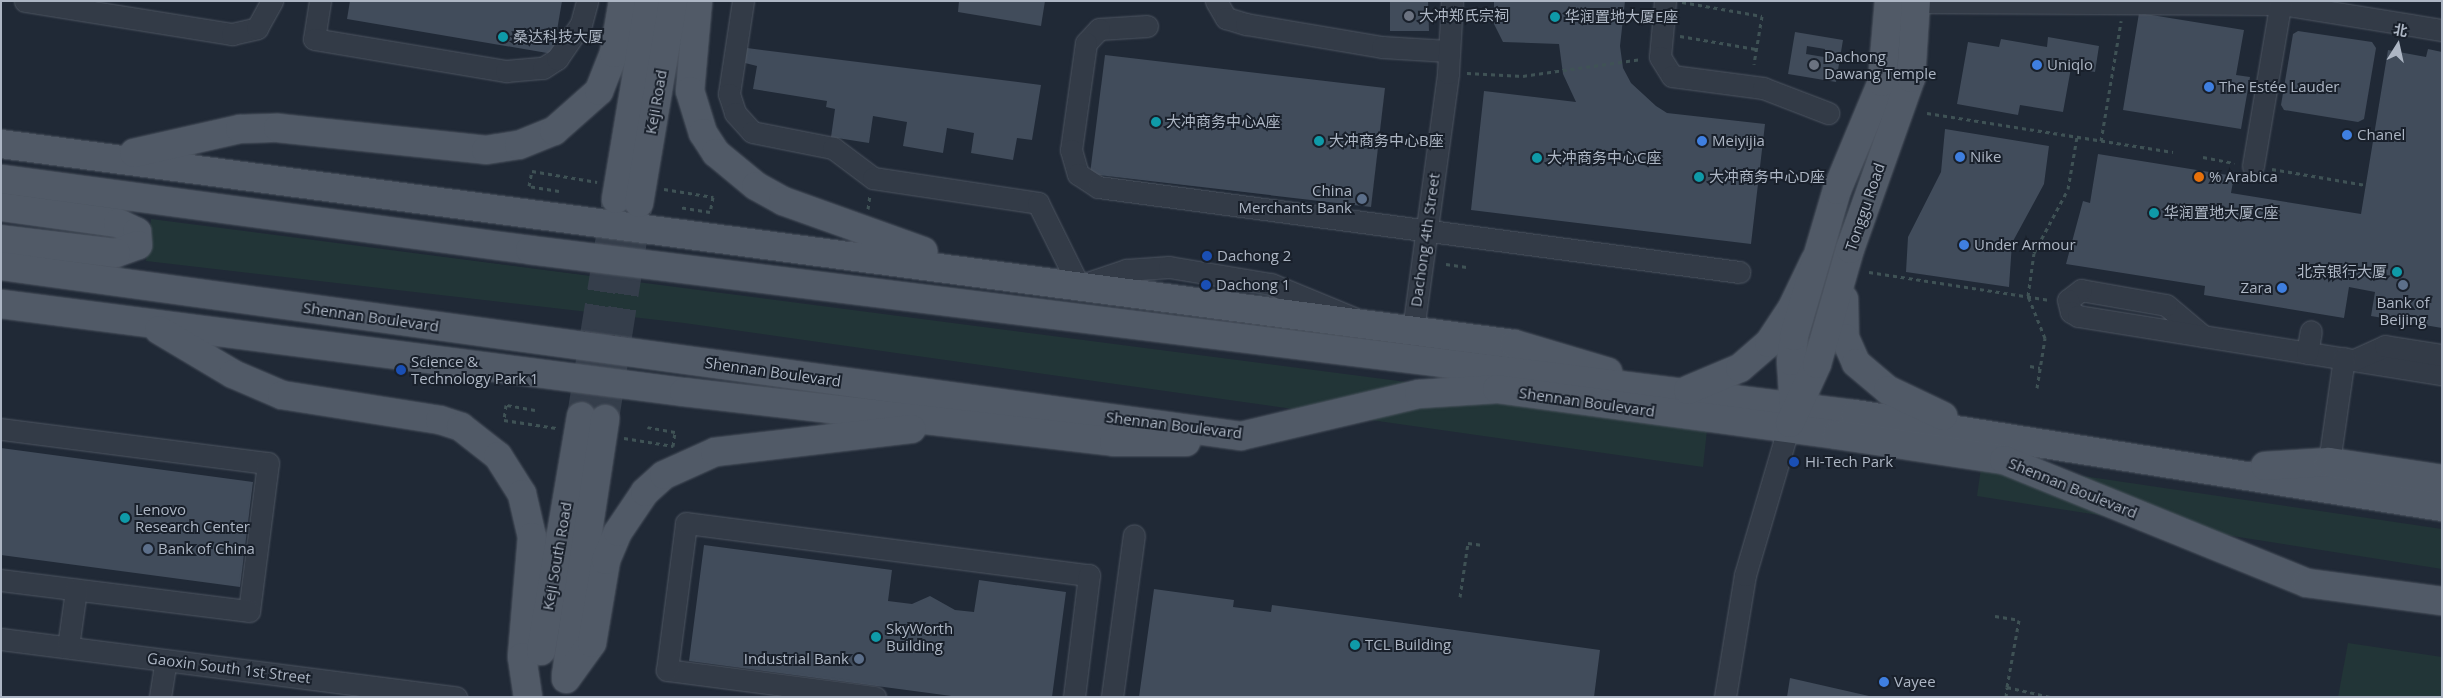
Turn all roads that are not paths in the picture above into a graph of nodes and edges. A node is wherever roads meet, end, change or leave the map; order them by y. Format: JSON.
{"nodes":[{"id":1,"x":25,"y":1,"type":"edge"},
{"id":2,"x":272,"y":1,"type":"edge"},
{"id":3,"x":320,"y":1,"type":"edge"},
{"id":4,"x":587,"y":1,"type":"edge"},
{"id":5,"x":623,"y":1,"type":"edge"},
{"id":6,"x":649,"y":1,"type":"edge"},
{"id":7,"x":673,"y":1,"type":"edge"},
{"id":8,"x":698,"y":1,"type":"edge"},
{"id":9,"x":743,"y":1,"type":"edge"},
{"id":10,"x":1216,"y":1,"type":"edge"},
{"id":11,"x":1452,"y":1,"type":"edge"},
{"id":12,"x":1665,"y":1,"type":"edge"},
{"id":13,"x":1907,"y":2,"type":"edge"},
{"id":14,"x":2281,"y":3,"type":"edge"},
{"id":15,"x":1147,"y":26,"type":"dead end"},
{"id":16,"x":2442,"y":30,"type":"edge"},
{"id":17,"x":1448,"y":51,"type":"junction"},
{"id":18,"x":1828,"y":113,"type":"dead end"},
{"id":19,"x":1,"y":144,"type":"edge"},
{"id":20,"x":116,"y":157,"type":"junction"},
{"id":21,"x":2253,"y":166,"type":"road end"},
{"id":22,"x":206,"y":169,"type":"junction"},
{"id":23,"x":1,"y":179,"type":"edge"},
{"id":24,"x":1,"y":208,"type":"edge"},
{"id":25,"x":1426,"y":229,"type":"junction"},
{"id":26,"x":1,"y":239,"type":"edge"},
{"id":27,"x":530,"y":250,"type":"junction"},
{"id":28,"x":1815,"y":260,"type":"junction"},
{"id":29,"x":1859,"y":263,"type":"junction"},
{"id":30,"x":1,"y":266,"type":"edge"},
{"id":31,"x":1739,"y":272,"type":"dead end"},
{"id":32,"x":1013,"y":277,"type":"junction"},
{"id":33,"x":1079,"y":286,"type":"junction"},
{"id":34,"x":2068,"y":302,"type":"road end"},
{"id":35,"x":1,"y":304,"type":"edge"},
{"id":36,"x":152,"y":325,"type":"junction"},
{"id":37,"x":439,"y":326,"type":"junction"},
{"id":38,"x":1413,"y":330,"type":"junction"},
{"id":39,"x":2311,"y":331,"type":"dead end"},
{"id":40,"x":255,"y":339,"type":"junction"},
{"id":41,"x":2307,"y":353,"type":"junction"},
{"id":42,"x":2442,"y":356,"type":"edge"},
{"id":43,"x":2349,"y":359,"type":"junction"},
{"id":44,"x":2442,"y":374,"type":"edge"},
{"id":45,"x":1664,"y":391,"type":"junction"},
{"id":46,"x":1791,"y":418,"type":"junction"},
{"id":47,"x":954,"y":423,"type":"junction"},
{"id":48,"x":1,"y":428,"type":"edge"},
{"id":49,"x":1991,"y":433,"type":"junction"},
{"id":50,"x":1241,"y":436,"type":"junction"},
{"id":51,"x":2328,"y":462,"type":"junction"},
{"id":52,"x":2218,"y":470,"type":"junction"},
{"id":53,"x":2442,"y":479,"type":"edge"},
{"id":54,"x":2399,"y":499,"type":"junction"},
{"id":55,"x":2442,"y":499,"type":"edge"},
{"id":56,"x":2442,"y":506,"type":"edge"},
{"id":57,"x":1134,"y":535,"type":"dead end"},
{"id":58,"x":1,"y":580,"type":"edge"},
{"id":59,"x":76,"y":590,"type":"junction"},
{"id":60,"x":2440,"y":601,"type":"edge"},
{"id":61,"x":1,"y":639,"type":"edge"},
{"id":62,"x":68,"y":648,"type":"junction"},
{"id":63,"x":166,"y":660,"type":"junction"},
{"id":64,"x":564,"y":688,"type":"edge"},
{"id":65,"x":372,"y":691,"type":"edge"},
{"id":66,"x":852,"y":695,"type":"edge"},
{"id":67,"x":160,"y":697,"type":"edge"},
{"id":68,"x":456,"y":697,"type":"edge"},
{"id":69,"x":528,"y":697,"type":"edge"},
{"id":70,"x":532,"y":697,"type":"edge"},
{"id":71,"x":875,"y":697,"type":"edge"},
{"id":72,"x":1074,"y":697,"type":"edge"},
{"id":73,"x":1112,"y":697,"type":"edge"},
{"id":74,"x":1726,"y":697,"type":"edge"}],
"edges":[{"from":1,"to":2,"type":"street"},
{"from":3,"to":4,"type":"street"},
{"from":5,"to":20,"type":"main road"},
{"from":6,"to":7,"type":"main road","name":"Keji Road"},
{"from":8,"to":32,"type":"main road"},
{"from":9,"to":33,"type":"street"},
{"from":10,"to":17,"type":"street"},
{"from":11,"to":17,"type":"street","name":"Dachong 4th Street"},
{"from":12,"to":18,"type":"street"},
{"from":13,"to":14,"type":"street"},
{"from":13,"to":28,"type":"main road","name":"Tonggu Road"},
{"from":13,"to":29,"type":"main road","name":"Tonggu Road"},
{"from":14,"to":16,"type":"street"},
{"from":14,"to":21,"type":"street"},
{"from":15,"to":25,"type":"street"},
{"from":17,"to":25,"type":"street","name":"Dachong 4th Street"},
{"from":19,"to":20,"type":"main road"},
{"from":20,"to":22,"type":"main road"},
{"from":22,"to":27,"type":"main road"},
{"from":22,"to":32,"type":"main road"},
{"from":23,"to":27,"type":"main road","name":"Shennan Boulevard"},
{"from":24,"to":26,"type":"main road"},
{"from":25,"to":31,"type":"street"},
{"from":25,"to":38,"type":"street","name":"Dachong 4th Street"},
{"from":27,"to":45,"type":"main road","name":"Shennan Boulevard"},
{"from":28,"to":45,"type":"main road"},
{"from":28,"to":46,"type":"main road","name":"Tonggu Road"},
{"from":29,"to":46,"type":"main road","name":"Tonggu Road"},
{"from":29,"to":49,"type":"main road"},
{"from":30,"to":37,"type":"main road","name":"Shennan Boulevard"},
{"from":32,"to":33,"type":"main road"},
{"from":33,"to":38,"type":"main road"},
{"from":34,"to":41,"type":"street"},
{"from":35,"to":36,"type":"main road"},
{"from":36,"to":40,"type":"main road"},
{"from":36,"to":69,"type":"main road"},
{"from":37,"to":40,"type":"main road"},
{"from":37,"to":50,"type":"main road","name":"Shennan Boulevard"},
{"from":38,"to":45,"type":"main road"},
{"from":39,"to":41,"type":"street"},
{"from":40,"to":47,"type":"main road"},
{"from":41,"to":43,"type":"street"},
{"from":42,"to":43,"type":"street"},
{"from":43,"to":44,"type":"street"},
{"from":43,"to":51,"type":"street"},
{"from":45,"to":46,"type":"main road","name":"Shennan Boulevard"},
{"from":46,"to":49,"type":"main road","name":"Shennan Boulevard"},
{"from":46,"to":50,"type":"main road","name":"Shennan Boulevard"},
{"from":46,"to":60,"type":"main road","name":"Shennan Boulevard"},
{"from":46,"to":74,"type":"street"},
{"from":47,"to":50,"type":"main road"},
{"from":47,"to":64,"type":"main road"},
{"from":48,"to":59,"type":"street"},
{"from":49,"to":52,"type":"main road","name":"Shennan Boulevard"},
{"from":51,"to":52,"type":"main road"},
{"from":51,"to":53,"type":"main road"},
{"from":52,"to":54,"type":"main road","name":"Shennan Boulevard"},
{"from":54,"to":55,"type":"main road"},
{"from":54,"to":56,"type":"main road","name":"Shennan Boulevard"},
{"from":57,"to":73,"type":"street"},
{"from":58,"to":59,"type":"street"},
{"from":59,"to":62,"type":"street"},
{"from":61,"to":62,"type":"street","name":"Gaoxin South 1st Street"},
{"from":62,"to":63,"type":"street","name":"Gaoxin South 1st Street"},
{"from":63,"to":65,"type":"street","name":"Gaoxin South 1st Street"},
{"from":63,"to":67,"type":"street"},
{"from":64,"to":70,"type":"main road","name":"Keji South Road"},
{"from":65,"to":68,"type":"street","name":"Gaoxin South 1st Street"},
{"from":66,"to":71,"type":"street"},
{"from":66,"to":72,"type":"street"}]}
